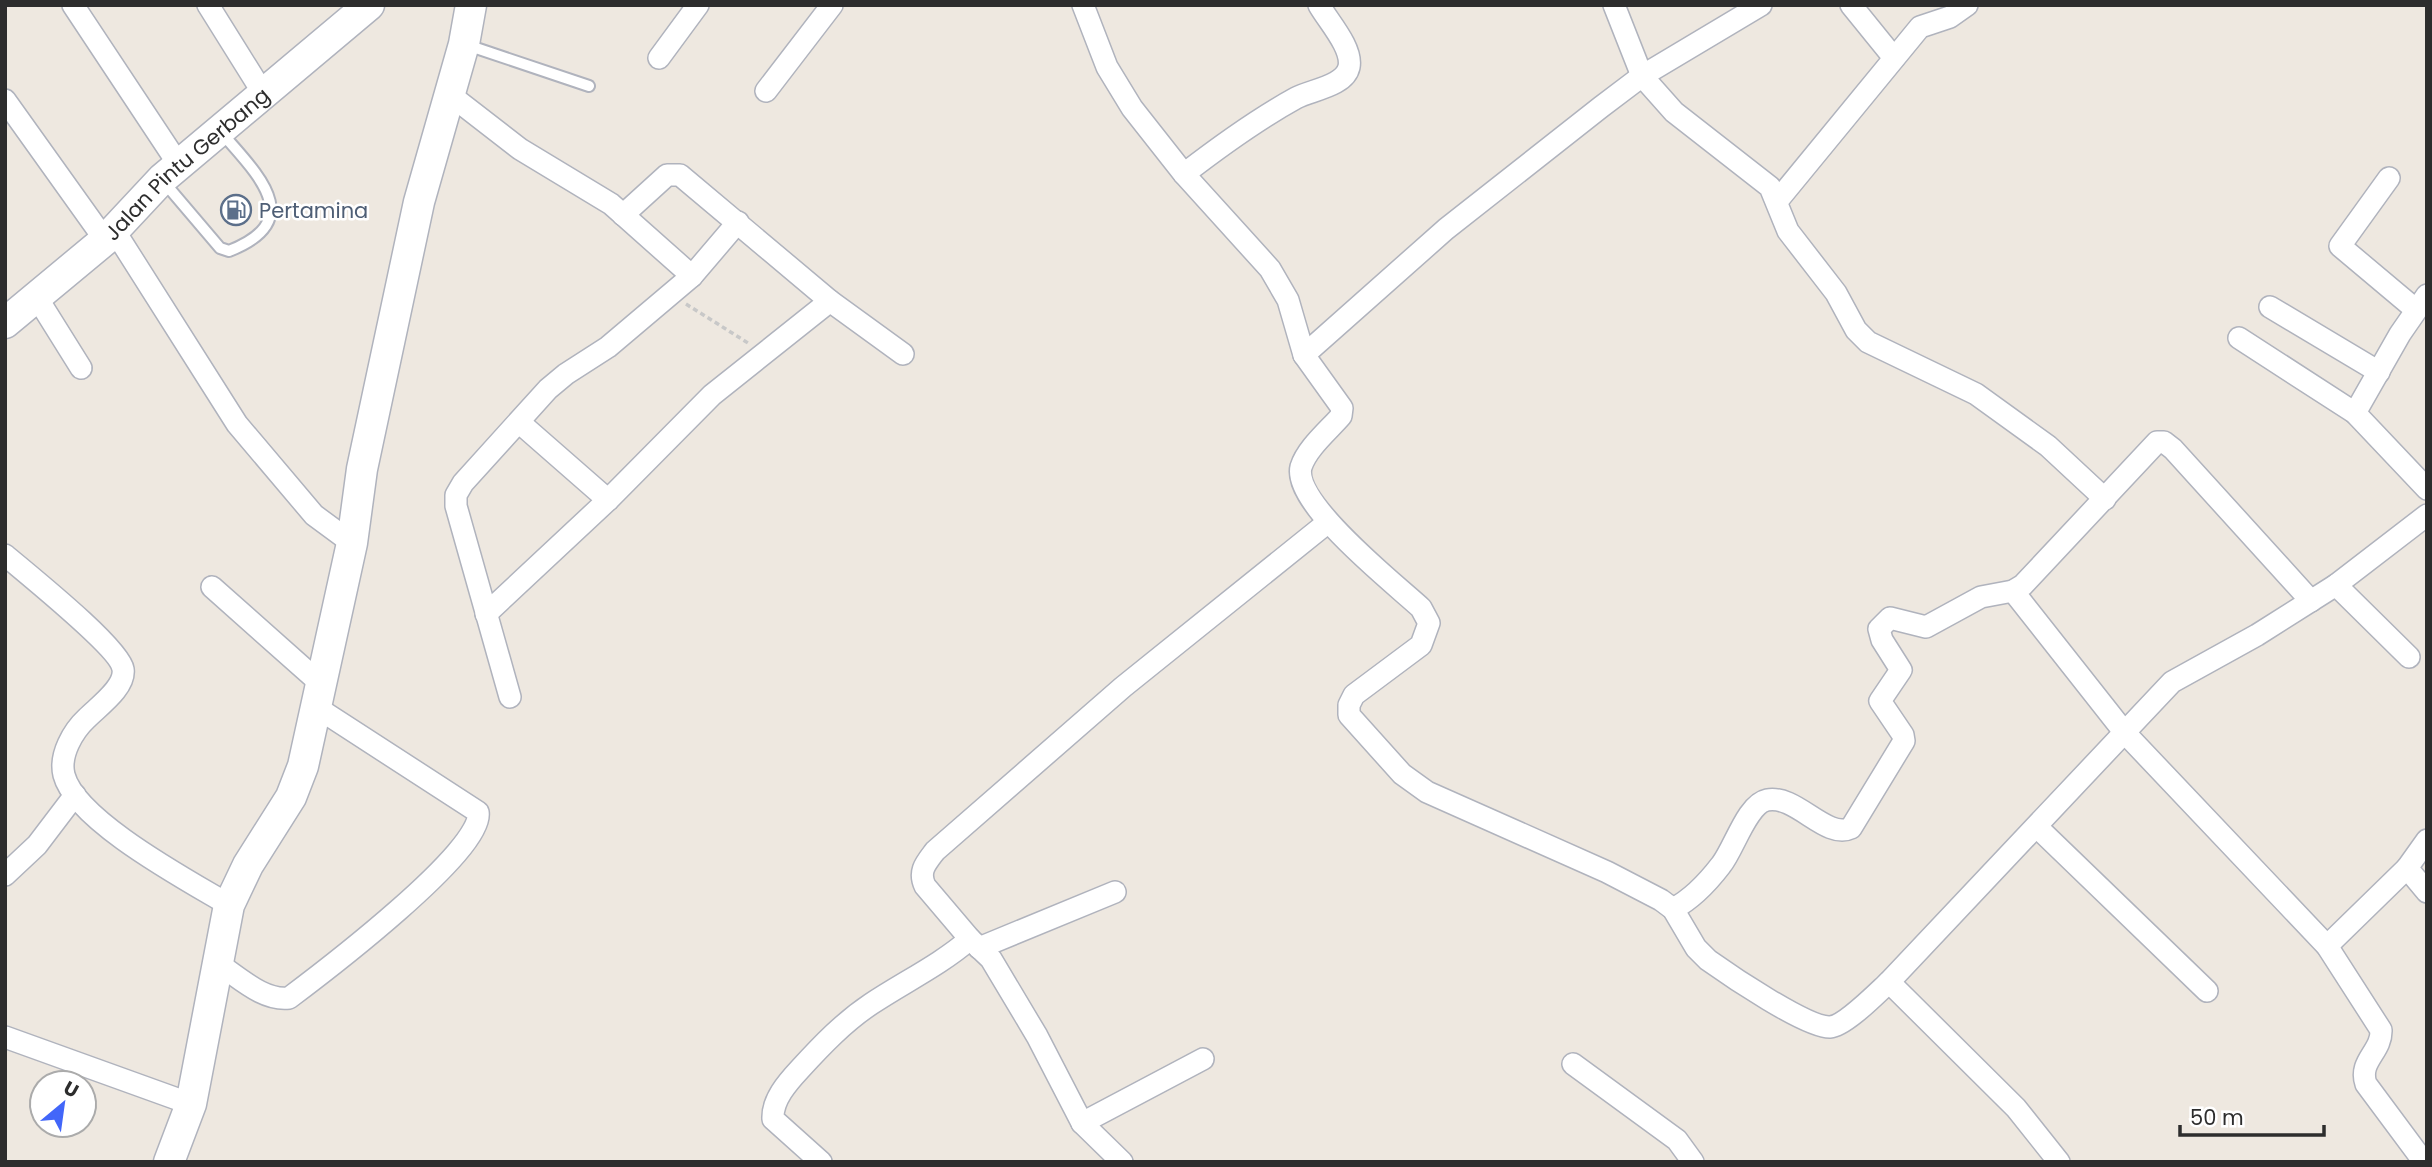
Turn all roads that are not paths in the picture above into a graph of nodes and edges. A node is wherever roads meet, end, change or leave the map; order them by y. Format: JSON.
{"nodes":[{"id":1,"x":73,"y":5,"type":"edge"},
{"id":2,"x":208,"y":5,"type":"edge"},
{"id":3,"x":369,"y":5,"type":"edge"},
{"id":4,"x":471,"y":5,"type":"edge"},
{"id":5,"x":698,"y":5,"type":"edge"},
{"id":6,"x":832,"y":5,"type":"edge"},
{"id":7,"x":1083,"y":5,"type":"edge"},
{"id":8,"x":1319,"y":5,"type":"edge"},
{"id":9,"x":1614,"y":5,"type":"edge"},
{"id":10,"x":1761,"y":5,"type":"edge"},
{"id":11,"x":1851,"y":5,"type":"edge"},
{"id":12,"x":1966,"y":5,"type":"edge"},
{"id":13,"x":464,"y":44,"type":"junction"},
{"id":14,"x":659,"y":58,"type":"dead end"},
{"id":15,"x":1894,"y":58,"type":"junction"},
{"id":16,"x":1642,"y":76,"type":"junction"},
{"id":17,"x":589,"y":86,"type":"dead end"},
{"id":18,"x":766,"y":92,"type":"dead end"},
{"id":19,"x":263,"y":93,"type":"junction"},
{"id":20,"x":449,"y":94,"type":"junction"},
{"id":21,"x":5,"y":100,"type":"edge"},
{"id":22,"x":220,"y":131,"type":"junction"},
{"id":23,"x":170,"y":172,"type":"junction"},
{"id":24,"x":1184,"y":174,"type":"junction"},
{"id":25,"x":2389,"y":178,"type":"dead end"},
{"id":26,"x":1778,"y":200,"type":"junction"},
{"id":27,"x":623,"y":215,"type":"junction"},
{"id":28,"x":738,"y":222,"type":"junction"},
{"id":29,"x":109,"y":235,"type":"junction"},
{"id":30,"x":692,"y":276,"type":"junction"},
{"id":31,"x":36,"y":296,"type":"junction"},
{"id":32,"x":830,"y":301,"type":"junction"},
{"id":33,"x":2421,"y":302,"type":"edge"},
{"id":34,"x":2270,"y":307,"type":"dead end"},
{"id":35,"x":5,"y":323,"type":"edge"},
{"id":36,"x":2239,"y":338,"type":"dead end"},
{"id":37,"x":903,"y":354,"type":"dead end"},
{"id":38,"x":1304,"y":355,"type":"junction"},
{"id":39,"x":81,"y":368,"type":"dead end"},
{"id":40,"x":2379,"y":372,"type":"junction"},
{"id":41,"x":2355,"y":413,"type":"junction"},
{"id":42,"x":520,"y":423,"type":"junction"},
{"id":43,"x":2427,"y":489,"type":"edge"},
{"id":44,"x":2105,"y":499,"type":"junction"},
{"id":45,"x":608,"y":500,"type":"junction"},
{"id":46,"x":2427,"y":515,"type":"edge"},
{"id":47,"x":1327,"y":523,"type":"junction"},
{"id":48,"x":352,"y":543,"type":"junction"},
{"id":49,"x":5,"y":555,"type":"edge"},
{"id":50,"x":2336,"y":585,"type":"junction"},
{"id":51,"x":212,"y":587,"type":"dead end"},
{"id":52,"x":2014,"y":591,"type":"junction"},
{"id":53,"x":2311,"y":601,"type":"junction"},
{"id":54,"x":486,"y":614,"type":"junction"},
{"id":55,"x":2409,"y":657,"type":"dead end"},
{"id":56,"x":318,"y":695,"type":"junction"},
{"id":57,"x":510,"y":697,"type":"dead end"},
{"id":58,"x":2125,"y":733,"type":"junction"},
{"id":59,"x":75,"y":795,"type":"junction"},
{"id":60,"x":2037,"y":827,"type":"junction"},
{"id":61,"x":2427,"y":841,"type":"edge"},
{"id":62,"x":2407,"y":868,"type":"junction"},
{"id":63,"x":5,"y":874,"type":"edge"},
{"id":64,"x":1115,"y":892,"type":"dead end"},
{"id":65,"x":2427,"y":892,"type":"edge"},
{"id":66,"x":229,"y":905,"type":"junction"},
{"id":67,"x":1673,"y":909,"type":"junction"},
{"id":68,"x":975,"y":943,"type":"junction"},
{"id":69,"x":2327,"y":946,"type":"junction"},
{"id":70,"x":220,"y":965,"type":"junction"},
{"id":71,"x":1889,"y":982,"type":"junction"},
{"id":72,"x":2207,"y":991,"type":"dead end"},
{"id":73,"x":5,"y":1037,"type":"edge"},
{"id":74,"x":1203,"y":1059,"type":"dead end"},
{"id":75,"x":1573,"y":1064,"type":"dead end"},
{"id":76,"x":191,"y":1104,"type":"junction"},
{"id":77,"x":1082,"y":1123,"type":"junction"},
{"id":78,"x":169,"y":1162,"type":"edge"},
{"id":79,"x":821,"y":1162,"type":"edge"},
{"id":80,"x":1122,"y":1162,"type":"edge"},
{"id":81,"x":1693,"y":1162,"type":"edge"},
{"id":82,"x":2059,"y":1162,"type":"edge"},
{"id":83,"x":2424,"y":1162,"type":"edge"}],
"edges":[{"from":1,"to":23,"type":"street"},
{"from":2,"to":19,"type":"street"},
{"from":3,"to":19,"type":"main road","name":"Jalan Pintu Gerbang"},
{"from":4,"to":13,"type":"main road"},
{"from":5,"to":14,"type":"street"},
{"from":6,"to":18,"type":"street"},
{"from":7,"to":24,"type":"street"},
{"from":8,"to":24,"type":"street"},
{"from":9,"to":16,"type":"street"},
{"from":10,"to":16,"type":"street"},
{"from":11,"to":15,"type":"street"},
{"from":12,"to":15,"type":"street"},
{"from":13,"to":17,"type":"lane"},
{"from":13,"to":20,"type":"main road"},
{"from":15,"to":26,"type":"street"},
{"from":16,"to":26,"type":"street"},
{"from":16,"to":38,"type":"street"},
{"from":19,"to":22,"type":"main road","name":"Jalan Pintu Gerbang"},
{"from":20,"to":27,"type":"street"},
{"from":20,"to":48,"type":"main road"},
{"from":21,"to":29,"type":"street"},
{"from":22,"to":23,"type":"main road","name":"Jalan Pintu Gerbang"},
{"from":22,"to":23,"type":"lane"},
{"from":23,"to":29,"type":"main road","name":"Jalan Pintu Gerbang"},
{"from":24,"to":38,"type":"street"},
{"from":25,"to":33,"type":"street"},
{"from":26,"to":44,"type":"street"},
{"from":27,"to":28,"type":"street"},
{"from":27,"to":30,"type":"street"},
{"from":28,"to":30,"type":"street"},
{"from":28,"to":32,"type":"street"},
{"from":29,"to":31,"type":"main road","name":"Jalan Pintu Gerbang"},
{"from":29,"to":48,"type":"street"},
{"from":30,"to":42,"type":"street"},
{"from":31,"to":35,"type":"main road","name":"Jalan Pintu Gerbang"},
{"from":31,"to":39,"type":"street"},
{"from":32,"to":37,"type":"street"},
{"from":32,"to":45,"type":"street"},
{"from":33,"to":40,"type":"street"},
{"from":34,"to":40,"type":"street"},
{"from":36,"to":41,"type":"street"},
{"from":38,"to":47,"type":"street"},
{"from":40,"to":41,"type":"street"},
{"from":41,"to":43,"type":"street"},
{"from":42,"to":45,"type":"street"},
{"from":42,"to":54,"type":"street"},
{"from":44,"to":52,"type":"street"},
{"from":44,"to":53,"type":"street"},
{"from":45,"to":54,"type":"street"},
{"from":46,"to":50,"type":"street"},
{"from":47,"to":67,"type":"street"},
{"from":47,"to":68,"type":"street"},
{"from":48,"to":56,"type":"main road"},
{"from":49,"to":59,"type":"street"},
{"from":50,"to":53,"type":"street"},
{"from":50,"to":55,"type":"street"},
{"from":51,"to":56,"type":"street"},
{"from":52,"to":58,"type":"street"},
{"from":52,"to":67,"type":"street"},
{"from":53,"to":58,"type":"street"},
{"from":54,"to":57,"type":"street"},
{"from":56,"to":66,"type":"main road"},
{"from":56,"to":70,"type":"street"},
{"from":58,"to":60,"type":"street"},
{"from":58,"to":69,"type":"street"},
{"from":59,"to":63,"type":"street"},
{"from":59,"to":66,"type":"street"},
{"from":60,"to":71,"type":"street"},
{"from":60,"to":72,"type":"street"},
{"from":61,"to":62,"type":"street"},
{"from":62,"to":65,"type":"street"},
{"from":62,"to":69,"type":"street"},
{"from":64,"to":68,"type":"street"},
{"from":66,"to":70,"type":"main road"},
{"from":67,"to":71,"type":"street"},
{"from":68,"to":77,"type":"street"},
{"from":68,"to":79,"type":"street"},
{"from":69,"to":83,"type":"street"},
{"from":70,"to":76,"type":"main road"},
{"from":71,"to":82,"type":"street"},
{"from":73,"to":76,"type":"street"},
{"from":74,"to":77,"type":"street"},
{"from":75,"to":81,"type":"street"},
{"from":76,"to":78,"type":"main road"},
{"from":77,"to":80,"type":"street"}]}
